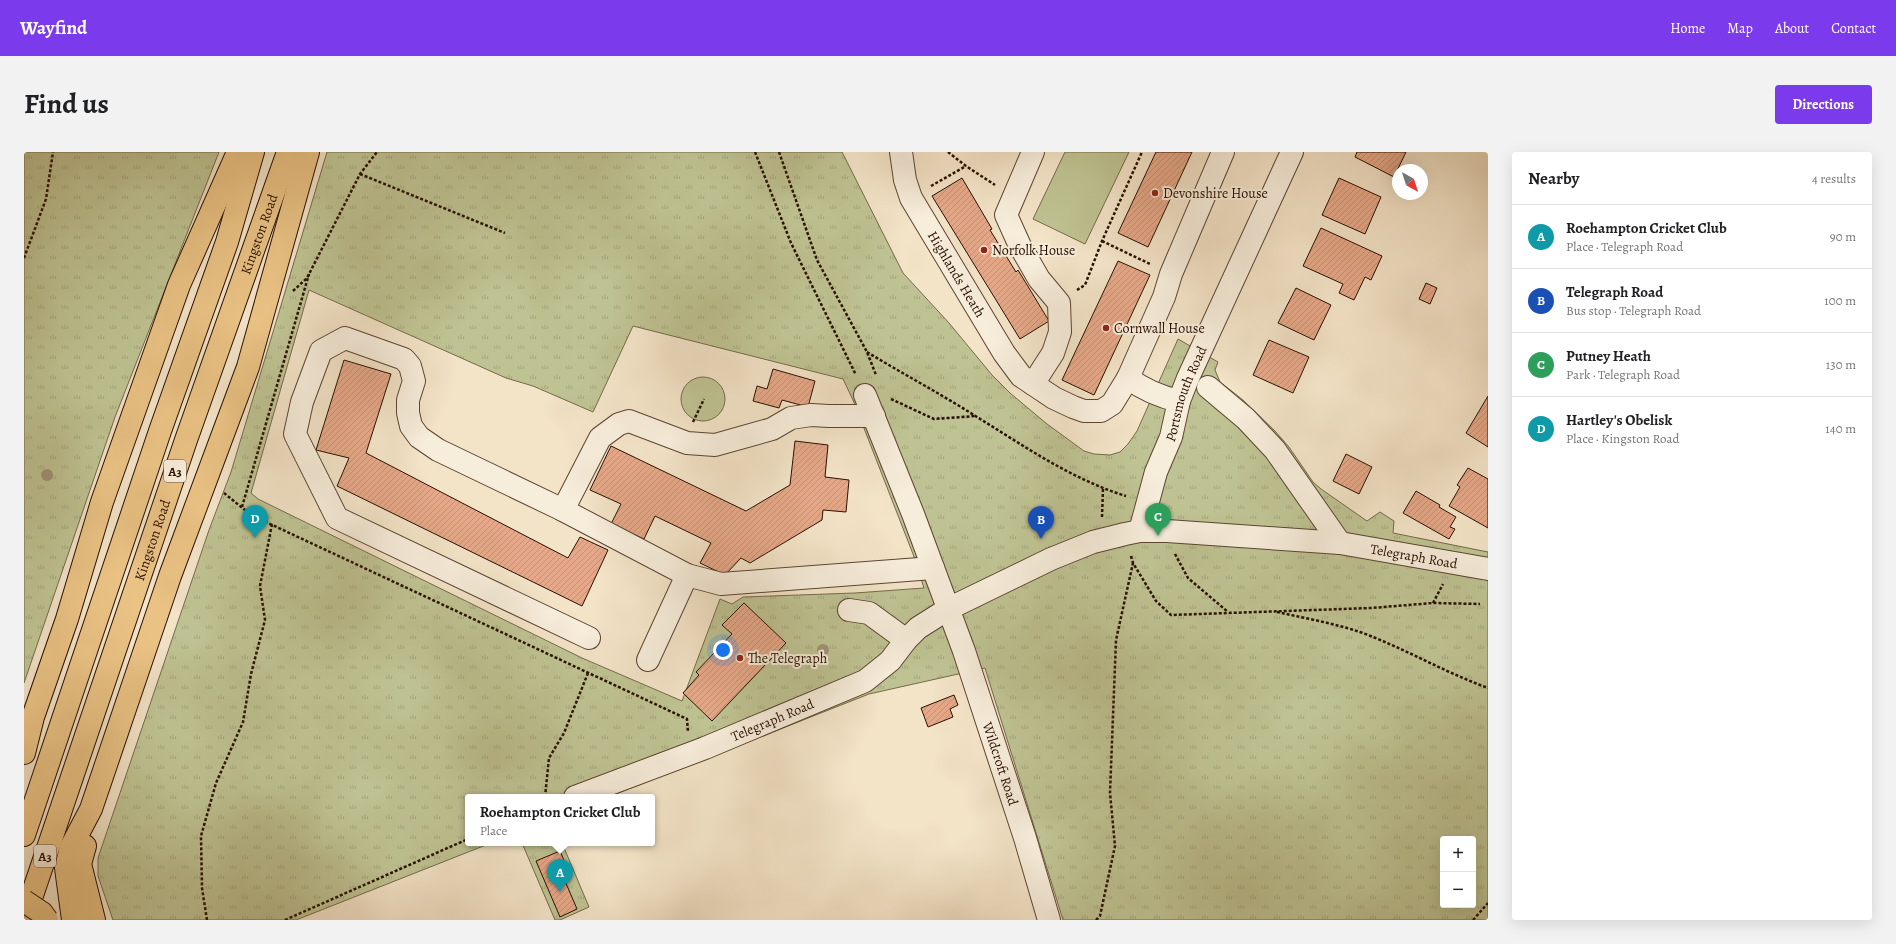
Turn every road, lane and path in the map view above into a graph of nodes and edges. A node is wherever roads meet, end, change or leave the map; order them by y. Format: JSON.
{"nodes":[{"id":1,"x":53,"y":152,"type":"edge"},
{"id":2,"x":238,"y":152,"type":"edge"},
{"id":3,"x":253,"y":152,"type":"edge"},
{"id":4,"x":288,"y":152,"type":"edge"},
{"id":5,"x":308,"y":152,"type":"edge"},
{"id":6,"x":377,"y":152,"type":"edge"},
{"id":7,"x":755,"y":152,"type":"edge"},
{"id":8,"x":779,"y":152,"type":"edge"},
{"id":9,"x":901,"y":152,"type":"edge"},
{"id":10,"x":948,"y":152,"type":"edge"},
{"id":11,"x":1033,"y":152,"type":"edge"},
{"id":12,"x":1142,"y":152,"type":"edge"},
{"id":13,"x":1223,"y":152,"type":"edge"},
{"id":14,"x":1292,"y":152,"type":"edge"},
{"id":15,"x":966,"y":166,"type":"junction"},
{"id":16,"x":360,"y":174,"type":"junction"},
{"id":17,"x":1014,"y":195,"type":"junction"},
{"id":18,"x":911,"y":198,"type":"junction"},
{"id":19,"x":505,"y":233,"type":"dead end"},
{"id":20,"x":1102,"y":241,"type":"junction"},
{"id":21,"x":24,"y":258,"type":"edge"},
{"id":22,"x":309,"y":274,"type":"junction"},
{"id":23,"x":1171,"y":274,"type":"junction"},
{"id":24,"x":293,"y":292,"type":"dead end"},
{"id":25,"x":1058,"y":302,"type":"junction"},
{"id":26,"x":867,"y":352,"type":"junction"},
{"id":27,"x":1128,"y":378,"type":"junction"},
{"id":28,"x":1033,"y":384,"type":"junction"},
{"id":29,"x":1208,"y":387,"type":"dead end"},
{"id":30,"x":872,"y":388,"type":"junction"},
{"id":31,"x":1180,"y":401,"type":"junction"},
{"id":32,"x":874,"y":416,"type":"junction"},
{"id":33,"x":976,"y":416,"type":"junction"},
{"id":34,"x":221,"y":491,"type":"dead end"},
{"id":35,"x":1148,"y":503,"type":"junction"},
{"id":36,"x":242,"y":508,"type":"junction"},
{"id":37,"x":563,"y":510,"type":"junction"},
{"id":38,"x":272,"y":524,"type":"junction"},
{"id":39,"x":1167,"y":531,"type":"junction"},
{"id":40,"x":1133,"y":532,"type":"junction"},
{"id":41,"x":1340,"y":543,"type":"junction"},
{"id":42,"x":1133,"y":563,"type":"junction"},
{"id":43,"x":933,"y":568,"type":"junction"},
{"id":44,"x":1488,"y":569,"type":"edge"},
{"id":45,"x":687,"y":575,"type":"junction"},
{"id":46,"x":1480,"y":604,"type":"dead end"},
{"id":47,"x":948,"y":609,"type":"junction"},
{"id":48,"x":849,"y":610,"type":"dead end"},
{"id":49,"x":1274,"y":611,"type":"junction"},
{"id":50,"x":1228,"y":612,"type":"junction"},
{"id":51,"x":589,"y":638,"type":"dead end"},
{"id":52,"x":906,"y":640,"type":"junction"},
{"id":53,"x":648,"y":660,"type":"dead end"},
{"id":54,"x":588,"y":673,"type":"junction"},
{"id":55,"x":1488,"y":688,"type":"edge"},
{"id":56,"x":29,"y":726,"type":"edge"},
{"id":57,"x":24,"y":754,"type":"edge"},
{"id":58,"x":688,"y":754,"type":"junction"},
{"id":59,"x":545,"y":794,"type":"edge"},
{"id":60,"x":583,"y":794,"type":"edge"},
{"id":61,"x":90,"y":809,"type":"junction"},
{"id":62,"x":24,"y":835,"type":"edge"},
{"id":63,"x":465,"y":840,"type":"edge"},
{"id":64,"x":24,"y":901,"type":"edge"},
{"id":65,"x":1488,"y":903,"type":"edge"},
{"id":66,"x":24,"y":919,"type":"edge"},
{"id":67,"x":47,"y":920,"type":"edge"},
{"id":68,"x":73,"y":920,"type":"edge"},
{"id":69,"x":94,"y":920,"type":"edge"},
{"id":70,"x":207,"y":920,"type":"edge"},
{"id":71,"x":285,"y":920,"type":"edge"},
{"id":72,"x":1049,"y":920,"type":"edge"},
{"id":73,"x":1096,"y":920,"type":"edge"},
{"id":74,"x":1473,"y":920,"type":"edge"}],
"edges":[{"from":1,"to":21,"type":"path"},
{"from":2,"to":56,"type":"main road"},
{"from":3,"to":62,"type":"main road","name":"Kingston Road","number":"A3"},
{"from":4,"to":66,"type":"main road","name":"Kingston Road","number":"A3"},
{"from":5,"to":61,"type":"main road","number":"A3"},
{"from":6,"to":16,"type":"path"},
{"from":7,"to":30,"type":"path"},
{"from":8,"to":26,"type":"path"},
{"from":9,"to":18,"type":"street","name":"Highlands Heath"},
{"from":10,"to":15,"type":"path"},
{"from":11,"to":17,"type":"street"},
{"from":12,"to":20,"type":"path"},
{"from":13,"to":23,"type":"street","name":"Highlands Heath"},
{"from":14,"to":31,"type":"street","name":"Portsmouth Road"},
{"from":15,"to":17,"type":"path"},
{"from":15,"to":18,"type":"path"},
{"from":16,"to":19,"type":"path"},
{"from":16,"to":22,"type":"path"},
{"from":17,"to":25,"type":"street"},
{"from":18,"to":28,"type":"street","name":"Highlands Heath"},
{"from":20,"to":23,"type":"path"},
{"from":20,"to":25,"type":"path"},
{"from":22,"to":24,"type":"path"},
{"from":22,"to":36,"type":"path"},
{"from":23,"to":27,"type":"street","name":"Highlands Heath"},
{"from":25,"to":28,"type":"street"},
{"from":26,"to":30,"type":"path"},
{"from":26,"to":33,"type":"path"},
{"from":27,"to":28,"type":"street","name":"Highlands Heath"},
{"from":27,"to":31,"type":"street"},
{"from":29,"to":41,"type":"street"},
{"from":30,"to":32,"type":"street","name":"Wildcroft Road"},
{"from":30,"to":33,"type":"path"},
{"from":31,"to":35,"type":"street","name":"Portsmouth Road"},
{"from":32,"to":37,"type":"street"},
{"from":32,"to":43,"type":"street","name":"Wildcroft Road"},
{"from":33,"to":35,"type":"path"},
{"from":34,"to":36,"type":"path"},
{"from":35,"to":40,"type":"street","name":"Portsmouth Road"},
{"from":36,"to":38,"type":"path"},
{"from":37,"to":45,"type":"street"},
{"from":37,"to":51,"type":"street"},
{"from":38,"to":54,"type":"path"},
{"from":38,"to":70,"type":"path"},
{"from":39,"to":40,"type":"street","name":"Telegraph Road"},
{"from":39,"to":41,"type":"street","name":"Telegraph Road"},
{"from":39,"to":50,"type":"path"},
{"from":40,"to":42,"type":"path"},
{"from":40,"to":47,"type":"street","name":"Telegraph Road"},
{"from":41,"to":44,"type":"street","name":"Telegraph Road"},
{"from":42,"to":50,"type":"path"},
{"from":42,"to":73,"type":"path"},
{"from":43,"to":45,"type":"street"},
{"from":43,"to":47,"type":"street","name":"Wildcroft Road"},
{"from":45,"to":53,"type":"street"},
{"from":46,"to":49,"type":"path"},
{"from":47,"to":52,"type":"street","name":"Telegraph Road"},
{"from":47,"to":72,"type":"street","name":"Wildcroft Road"},
{"from":48,"to":52,"type":"street"},
{"from":49,"to":50,"type":"path"},
{"from":49,"to":55,"type":"path"},
{"from":52,"to":58,"type":"street","name":"Telegraph Road"},
{"from":54,"to":58,"type":"path"},
{"from":54,"to":59,"type":"path"},
{"from":56,"to":57,"type":"main road"},
{"from":58,"to":60,"type":"street","name":"Telegraph Road"},
{"from":61,"to":68,"type":"main road","number":"A3"},
{"from":61,"to":69,"type":"main road"},
{"from":63,"to":71,"type":"path"},
{"from":64,"to":67,"type":"main road","bridge":true},
{"from":65,"to":74,"type":"path"}]}
